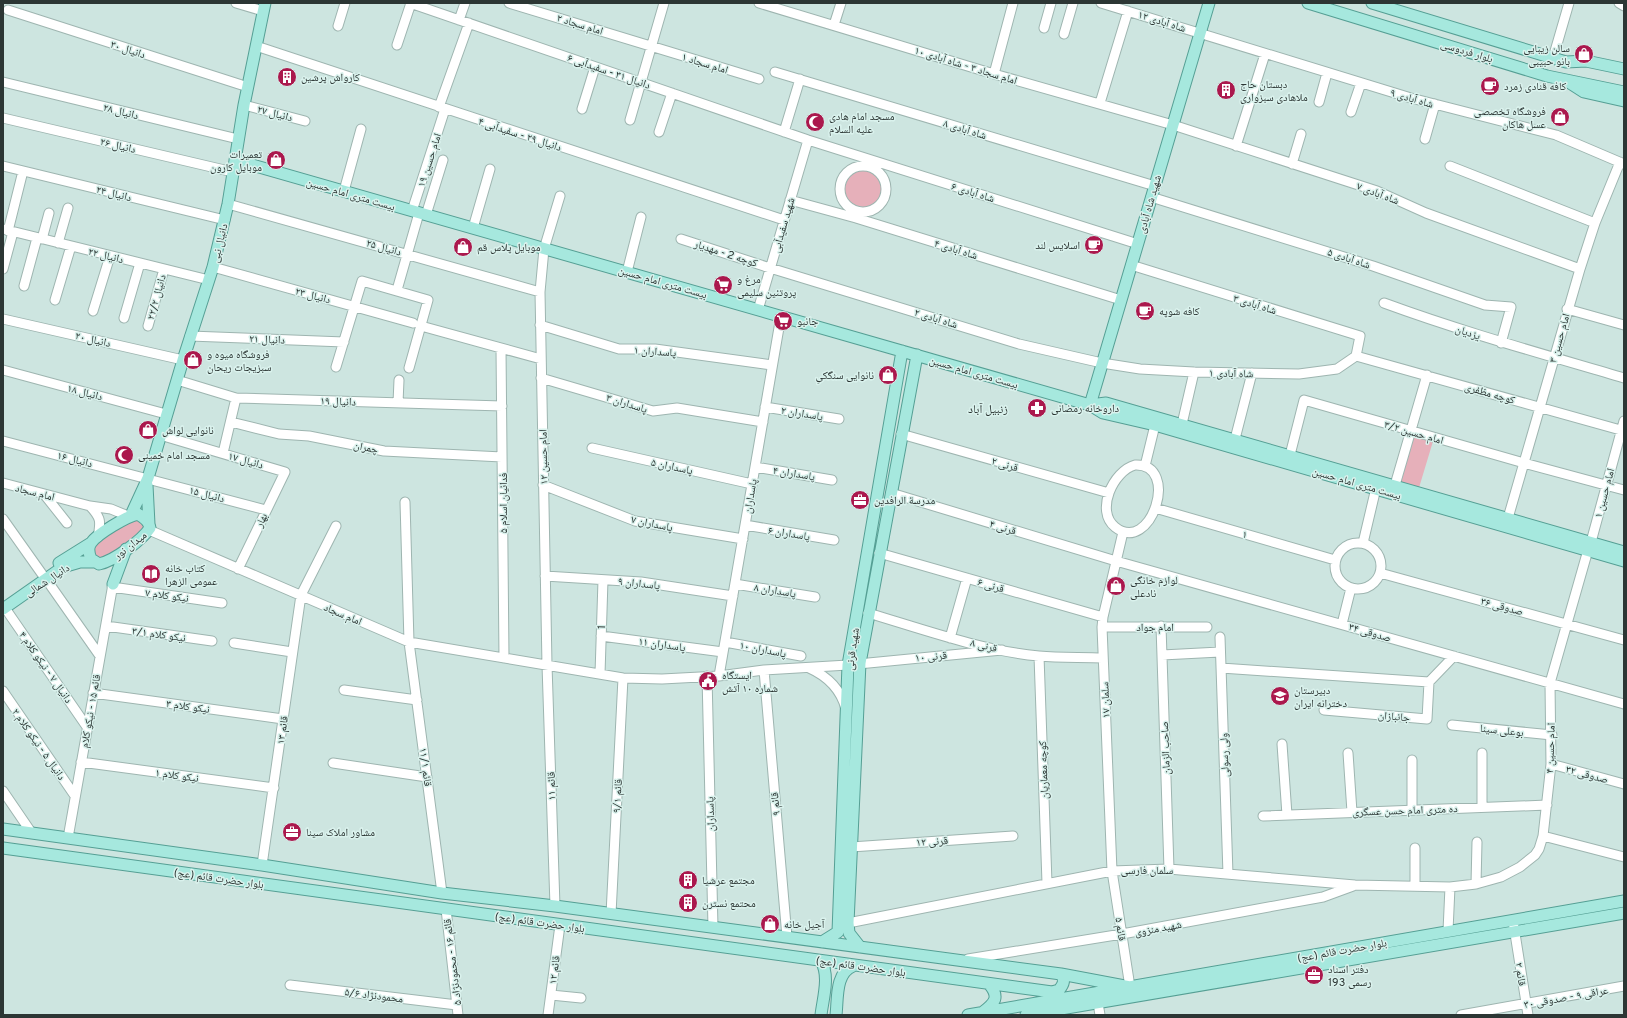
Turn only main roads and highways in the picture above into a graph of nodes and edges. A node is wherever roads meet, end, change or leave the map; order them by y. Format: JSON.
{"nodes":[{"id":1,"x":1209,"y":3,"type":"edge"},
{"id":2,"x":1308,"y":3,"type":"edge"},
{"id":3,"x":1372,"y":3,"type":"edge"},
{"id":4,"x":264,"y":7,"type":"edge"},
{"id":5,"x":1566,"y":62,"type":"junction"},
{"id":6,"x":1624,"y":69,"type":"edge"},
{"id":7,"x":1624,"y":75,"type":"edge"},
{"id":8,"x":1564,"y":79,"type":"junction"},
{"id":9,"x":1624,"y":92,"type":"edge"},
{"id":10,"x":1624,"y":101,"type":"edge"},
{"id":11,"x":235,"y":160,"type":"junction"},
{"id":12,"x":902,"y":351,"type":"junction"},
{"id":13,"x":917,"y":355,"type":"junction"},
{"id":14,"x":1090,"y":405,"type":"junction"},
{"id":15,"x":148,"y":478,"type":"junction"},
{"id":16,"x":1394,"y":489,"type":"junction"},
{"id":17,"x":130,"y":516,"type":"junction"},
{"id":18,"x":149,"y":527,"type":"junction"},
{"id":19,"x":94,"y":540,"type":"junction"},
{"id":20,"x":1589,"y":546,"type":"junction"},
{"id":21,"x":126,"y":549,"type":"junction"},
{"id":22,"x":1624,"y":552,"type":"edge"},
{"id":23,"x":1624,"y":561,"type":"edge"},
{"id":24,"x":97,"y":563,"type":"junction"},
{"id":25,"x":44,"y":577,"type":"junction"},
{"id":26,"x":4,"y":606,"type":"edge"},
{"id":27,"x":854,"y":664,"type":"junction"},
{"id":28,"x":3,"y":829,"type":"edge"},
{"id":29,"x":68,"y":838,"type":"junction"},
{"id":30,"x":3,"y":848,"type":"edge"},
{"id":31,"x":66,"y":856,"type":"junction"},
{"id":32,"x":442,"y":893,"type":"junction"},
{"id":33,"x":1624,"y":901,"type":"edge"},
{"id":34,"x":446,"y":909,"type":"junction"},
{"id":35,"x":1624,"y":913,"type":"edge"},
{"id":36,"x":849,"y":928,"type":"junction"},
{"id":37,"x":838,"y":932,"type":"junction"},
{"id":38,"x":822,"y":942,"type":"junction"},
{"id":39,"x":860,"y":947,"type":"junction"},
{"id":40,"x":821,"y":961,"type":"junction"},
{"id":41,"x":852,"y":966,"type":"junction"},
{"id":42,"x":1060,"y":974,"type":"junction"},
{"id":43,"x":826,"y":975,"type":"junction"},
{"id":44,"x":840,"y":978,"type":"junction"},
{"id":45,"x":989,"y":984,"type":"junction"},
{"id":46,"x":1133,"y":992,"type":"junction"},
{"id":47,"x":982,"y":1013,"type":"junction"},
{"id":48,"x":821,"y":1015,"type":"edge"},
{"id":49,"x":836,"y":1015,"type":"edge"},
{"id":50,"x":968,"y":1015,"type":"edge"},
{"id":51,"x":1026,"y":1015,"type":"edge"}],
"edges":[{"from":1,"to":14,"type":"main road","name":"شهید شاه آبادی"},
{"from":2,"to":8,"type":"main road","name":"بلوار فردوسی"},
{"from":3,"to":5,"type":"main road","name":"بلوار فردوسی"},
{"from":4,"to":11,"type":"main road","name":"دانیال نبی"},
{"from":5,"to":6,"type":"main road","name":"بلوار فردوسی"},
{"from":5,"to":7,"type":"main road"},
{"from":8,"to":9,"type":"main road"},
{"from":8,"to":10,"type":"main road","name":"بلوار فردوسی"},
{"from":11,"to":12,"type":"main road","name":"بیست متری امام حسین"},
{"from":11,"to":15,"type":"main road","name":"دانیال نبی"},
{"from":12,"to":13,"type":"main road","name":"بیست متری امام حسین"},
{"from":12,"to":27,"type":"main road","name":"شهید قرنی"},
{"from":13,"to":14,"type":"main road","name":"بیست متری امام حسین"},
{"from":13,"to":27,"type":"main road","name":"شهید قرنی"},
{"from":14,"to":16,"type":"main road","name":"بیست متری امام حسین"},
{"from":14,"to":16,"type":"main road","name":"بیست متری امام حسین"},
{"from":15,"to":17,"type":"main road","name":"دانیال نبی"},
{"from":15,"to":18,"type":"main road","name":"دانیال نبی"},
{"from":16,"to":20,"type":"main road","name":"بیست متری امام حسین"},
{"from":16,"to":20,"type":"main road","name":"بیست متری امام حسین"},
{"from":17,"to":18,"type":"main road","name":"میدان نور"},
{"from":17,"to":19,"type":"main road"},
{"from":18,"to":21,"type":"main road","name":"میدان نور"},
{"from":19,"to":24,"type":"main road"},
{"from":19,"to":25,"type":"main road","name":"دانیال شمالی"},
{"from":20,"to":22,"type":"main road","name":"بیست متری امام حسین"},
{"from":20,"to":23,"type":"main road","name":"بیست متری امام حسین"},
{"from":21,"to":24,"type":"main road","name":"میدان نور"},
{"from":21,"to":24,"type":"main road"},
{"from":24,"to":25,"type":"main road","name":"دانیال شمالی"},
{"from":25,"to":26,"type":"main road","name":"دانیال شمالی"},
{"from":27,"to":36,"type":"main road","name":"شهید قرنی"},
{"from":27,"to":37,"type":"main road","name":"شهید قرنی"},
{"from":28,"to":29,"type":"main road","name":"بلوار حضرت قائم (عج)"},
{"from":29,"to":31,"type":"main road"},
{"from":29,"to":32,"type":"main road","name":"بلوار حضرت قائم (عج)"},
{"from":30,"to":31,"type":"main road","name":"بلوار حضرت قائم (عج)"},
{"from":31,"to":34,"type":"main road","name":"بلوار حضرت قائم (عج)"},
{"from":32,"to":34,"type":"main road"},
{"from":32,"to":38,"type":"main road","name":"بلوار حضرت قائم (عج)"},
{"from":33,"to":46,"type":"main road","name":"بلوار حضرت قائم (عج)"},
{"from":34,"to":40,"type":"main road","name":"بلوار حضرت قائم (عج)"},
{"from":35,"to":46,"type":"main road","name":"بلوار حضرت قائم (عج)"},
{"from":36,"to":37,"type":"main road"},
{"from":36,"to":39,"type":"main road"},
{"from":37,"to":38,"type":"main road"},
{"from":38,"to":39,"type":"main road","name":"بلوار حضرت قائم (عج)"},
{"from":39,"to":42,"type":"main road","name":"بلوار حضرت قائم (عج)"},
{"from":40,"to":41,"type":"main road","name":"بلوار حضرت قائم (عج)"},
{"from":40,"to":43,"type":"main road"},
{"from":41,"to":44,"type":"main road"},
{"from":41,"to":45,"type":"main road","name":"بلوار حضرت قائم (عج)"},
{"from":42,"to":45,"type":"main road","name":"بلوار حضرت قائم (عج)"},
{"from":42,"to":46,"type":"main road","name":"بلوار حضرت قائم (عج)"},
{"from":43,"to":44,"type":"main road"},
{"from":43,"to":48,"type":"main road"},
{"from":44,"to":49,"type":"main road"},
{"from":45,"to":47,"type":"main road"},
{"from":46,"to":47,"type":"main road"},
{"from":46,"to":51,"type":"main road"},
{"from":47,"to":50,"type":"main road"}]}
